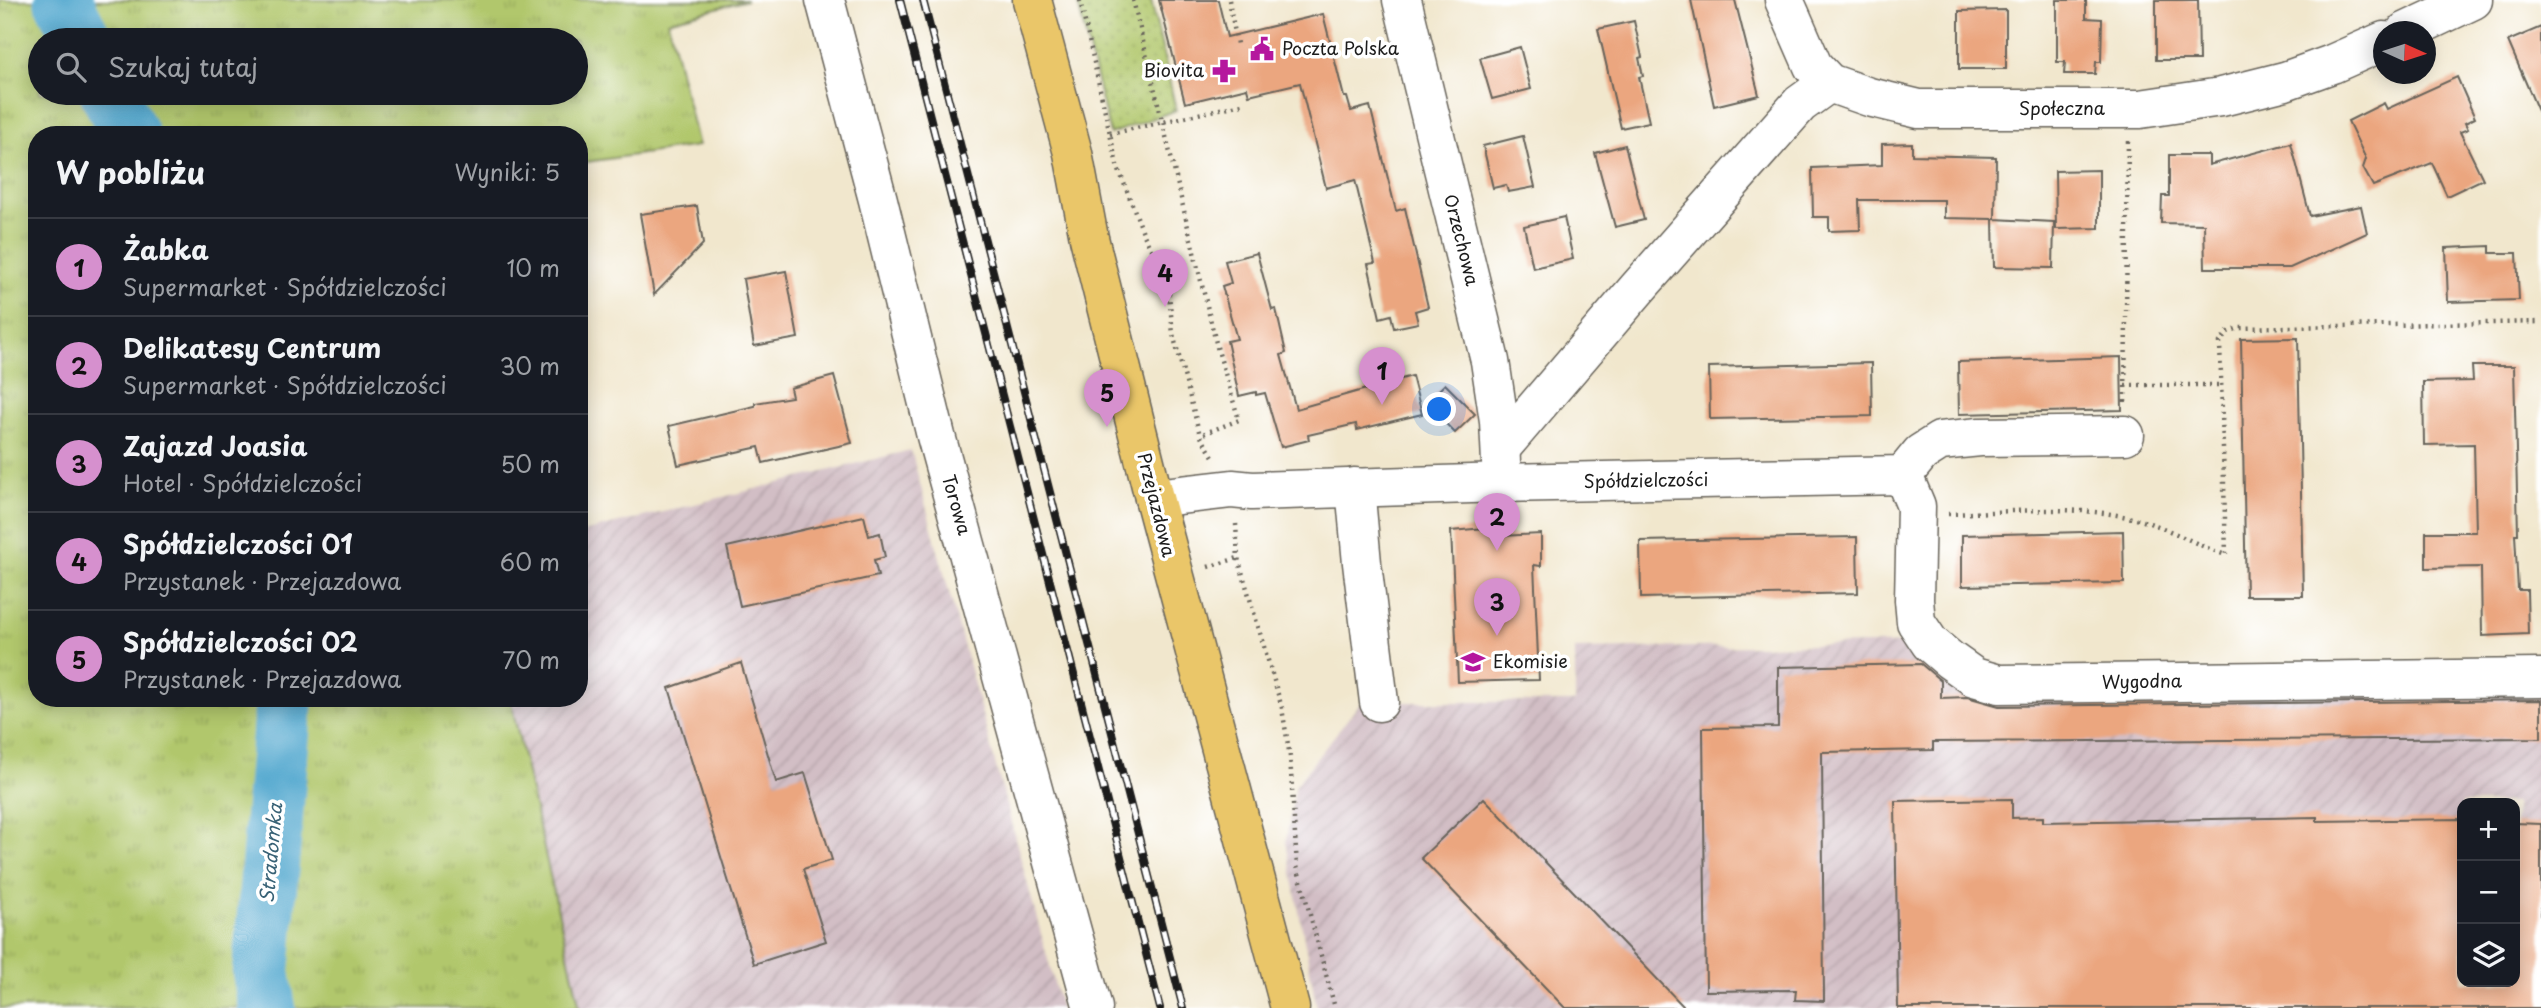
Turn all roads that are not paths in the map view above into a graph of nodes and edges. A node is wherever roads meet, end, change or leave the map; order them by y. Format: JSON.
{"nodes":[{"id":1,"x":825,"y":0,"type":"edge"},
{"id":2,"x":1032,"y":0,"type":"edge"},
{"id":3,"x":1402,"y":0,"type":"edge"},
{"id":4,"x":1784,"y":0,"type":"edge"},
{"id":5,"x":2452,"y":5,"type":"edge"},
{"id":6,"x":2424,"y":21,"type":"edge"},
{"id":7,"x":2373,"y":46,"type":"edge"},
{"id":8,"x":1829,"y":83,"type":"junction"},
{"id":9,"x":2125,"y":435,"type":"road end"},
{"id":10,"x":1502,"y":466,"type":"junction"},
{"id":11,"x":1903,"y":475,"type":"junction"},
{"id":12,"x":1355,"y":487,"type":"junction"},
{"id":13,"x":1154,"y":498,"type":"junction"},
{"id":14,"x":2541,"y":678,"type":"edge"},
{"id":15,"x":1379,"y":702,"type":"dead end"},
{"id":16,"x":1093,"y":1008,"type":"edge"},
{"id":17,"x":1290,"y":1008,"type":"edge"}],
"edges":[{"from":1,"to":16,"type":"street","name":"Torowa"},
{"from":2,"to":13,"type":"main road","name":"Przejazdowa"},
{"from":3,"to":10,"type":"street","name":"Orzechowa"},
{"from":4,"to":8,"type":"street"},
{"from":5,"to":6,"type":"street"},
{"from":7,"to":8,"type":"street","name":"Społeczna"},
{"from":8,"to":10,"type":"street"},
{"from":9,"to":11,"type":"street"},
{"from":10,"to":11,"type":"street","name":"Spółdzielczości"},
{"from":10,"to":12,"type":"street","name":"Spółdzielczości"},
{"from":11,"to":14,"type":"street","name":"Wygodna"},
{"from":12,"to":13,"type":"street","name":"Spółdzielczości"},
{"from":12,"to":15,"type":"street"},
{"from":13,"to":17,"type":"main road","name":"Przejazdowa"}]}
